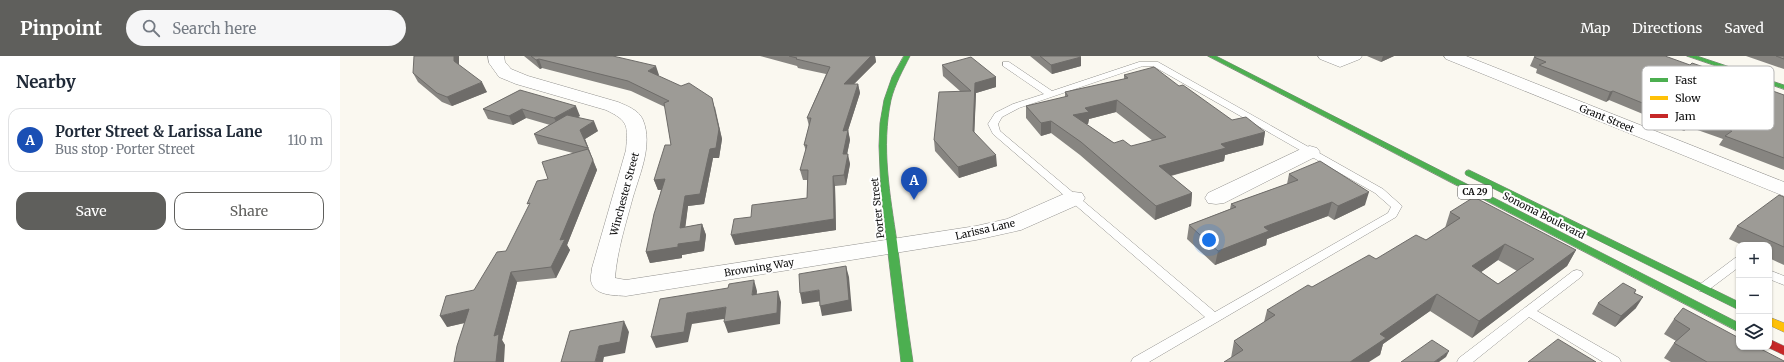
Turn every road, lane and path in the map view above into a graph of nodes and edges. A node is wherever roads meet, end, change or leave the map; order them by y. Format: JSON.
{"nodes":[{"id":1,"x":496,"y":56,"type":"edge"},
{"id":2,"x":907,"y":56,"type":"edge"},
{"id":3,"x":1210,"y":56,"type":"edge"},
{"id":4,"x":1326,"y":56,"type":"edge"},
{"id":5,"x":1354,"y":56,"type":"edge"},
{"id":6,"x":1452,"y":56,"type":"edge"},
{"id":7,"x":1690,"y":56,"type":"edge"},
{"id":8,"x":1006,"y":64,"type":"dead end"},
{"id":9,"x":1720,"y":66,"type":"edge"},
{"id":10,"x":1774,"y":84,"type":"edge"},
{"id":11,"x":1784,"y":87,"type":"edge"},
{"id":12,"x":1050,"y":94,"type":"junction"},
{"id":13,"x":1310,"y":152,"type":"junction"},
{"id":14,"x":1458,"y":167,"type":"dead end"},
{"id":15,"x":1784,"y":190,"type":"edge"},
{"id":16,"x":1074,"y":198,"type":"junction"},
{"id":17,"x":1216,"y":198,"type":"dead end"},
{"id":18,"x":892,"y":246,"type":"junction"},
{"id":19,"x":1736,"y":264,"type":"edge"},
{"id":20,"x":1577,"y":274,"type":"dead end"},
{"id":21,"x":1772,"y":275,"type":"edge"},
{"id":22,"x":1784,"y":281,"type":"edge"},
{"id":23,"x":626,"y":288,"type":"joint"},
{"id":24,"x":1703,"y":288,"type":"junction"},
{"id":25,"x":1736,"y":304,"type":"edge"},
{"id":26,"x":1528,"y":311,"type":"junction"},
{"id":27,"x":1214,"y":318,"type":"junction"},
{"id":28,"x":1772,"y":322,"type":"edge"},
{"id":29,"x":1736,"y":326,"type":"edge"},
{"id":30,"x":1784,"y":328,"type":"edge"},
{"id":31,"x":1772,"y":345,"type":"edge"},
{"id":32,"x":1784,"y":351,"type":"edge"},
{"id":33,"x":907,"y":362,"type":"edge"},
{"id":34,"x":1138,"y":362,"type":"edge"},
{"id":35,"x":1464,"y":362,"type":"edge"},
{"id":36,"x":1614,"y":362,"type":"edge"}],
"edges":[{"from":1,"to":23,"type":"street","name":"Winchester Street"},
{"from":2,"to":18,"type":"main road","name":"Porter Street"},
{"from":3,"to":29,"type":"main road","name":"Sonoma Boulevard","number":"CA 29"},
{"from":4,"to":5,"type":"street"},
{"from":6,"to":15,"type":"street","name":"Grant Street"},
{"from":7,"to":9,"type":"main road"},
{"from":8,"to":12,"type":"lane"},
{"from":10,"to":11,"type":"main road"},
{"from":12,"to":13,"type":"lane"},
{"from":12,"to":16,"type":"lane"},
{"from":13,"to":17,"type":"street"},
{"from":13,"to":27,"type":"lane"},
{"from":14,"to":24,"type":"main road","name":"Sonoma Boulevard","number":"CA 29"},
{"from":16,"to":18,"type":"street","name":"Larissa Lane"},
{"from":16,"to":27,"type":"lane"},
{"from":18,"to":23,"type":"street","name":"Browning Way"},
{"from":18,"to":33,"type":"main road","name":"Porter Street"},
{"from":19,"to":24,"type":"lane"},
{"from":20,"to":26,"type":"lane"},
{"from":21,"to":22,"type":"lane"},
{"from":24,"to":25,"type":"main road","name":"Sonoma Boulevard","number":"CA 29"},
{"from":26,"to":35,"type":"lane"},
{"from":26,"to":36,"type":"lane"},
{"from":27,"to":34,"type":"lane"},
{"from":28,"to":30,"type":"main road"},
{"from":31,"to":32,"type":"main road"}]}
